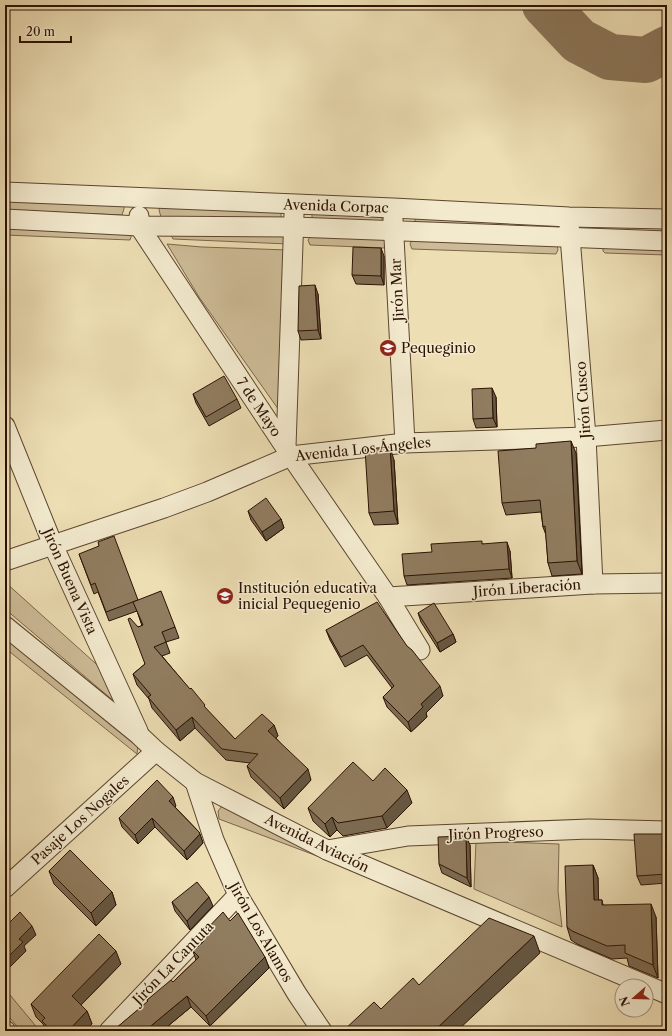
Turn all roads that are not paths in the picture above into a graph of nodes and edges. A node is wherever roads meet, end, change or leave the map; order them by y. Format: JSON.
{"nodes":[{"id":1,"x":5,"y":192,"type":"edge"},
{"id":2,"x":139,"y":199,"type":"junction"},
{"id":3,"x":294,"y":204,"type":"junction"},
{"id":4,"x":393,"y":208,"type":"junction"},
{"id":5,"x":569,"y":217,"type":"junction"},
{"id":6,"x":5,"y":219,"type":"edge"},
{"id":7,"x":667,"y":219,"type":"edge"},
{"id":8,"x":139,"y":226,"type":"junction"},
{"id":9,"x":294,"y":227,"type":"junction"},
{"id":10,"x":394,"y":230,"type":"junction"},
{"id":11,"x":570,"y":237,"type":"junction"},
{"id":12,"x":667,"y":241,"type":"edge"},
{"id":13,"x":5,"y":426,"type":"edge"},
{"id":14,"x":667,"y":430,"type":"edge"},
{"id":15,"x":586,"y":437,"type":"junction"},
{"id":16,"x":405,"y":443,"type":"junction"},
{"id":17,"x":288,"y":452,"type":"junction"},
{"id":18,"x":53,"y":545,"type":"junction"},
{"id":19,"x":5,"y":561,"type":"edge"},
{"id":20,"x":667,"y":583,"type":"edge"},
{"id":21,"x":594,"y":584,"type":"junction"},
{"id":22,"x":388,"y":597,"type":"junction"},
{"id":23,"x":5,"y":626,"type":"edge"},
{"id":24,"x":420,"y":650,"type":"dead end"},
{"id":25,"x":139,"y":735,"type":"junction"},
{"id":26,"x":156,"y":751,"type":"junction"},
{"id":27,"x":195,"y":782,"type":"junction"},
{"id":28,"x":667,"y":831,"type":"edge"},
{"id":29,"x":327,"y":850,"type":"junction"},
{"id":30,"x":5,"y":888,"type":"edge"},
{"id":31,"x":238,"y":895,"type":"junction"},
{"id":32,"x":667,"y":994,"type":"edge"},
{"id":33,"x":109,"y":1031,"type":"edge"},
{"id":34,"x":322,"y":1031,"type":"edge"}],
"edges":[{"from":1,"to":2,"type":"street","name":"Avenida Corpac"},
{"from":2,"to":3,"type":"street","name":"Avenida Corpac"},
{"from":2,"to":8,"type":"street"},
{"from":3,"to":4,"type":"street","name":"Avenida Corpac"},
{"from":3,"to":9,"type":"street"},
{"from":4,"to":5,"type":"street","name":"Avenida Corpac"},
{"from":4,"to":10,"type":"street","name":"Jirón Mar"},
{"from":5,"to":7,"type":"street","name":"Avenida Corpac"},
{"from":5,"to":11,"type":"street","name":"Jirón Cusco"},
{"from":6,"to":8,"type":"street","name":"Avenida Corpac"},
{"from":8,"to":9,"type":"street","name":"Avenida Corpac"},
{"from":8,"to":17,"type":"street","name":"7 de Mayo"},
{"from":9,"to":10,"type":"street","name":"Avenida Corpac"},
{"from":9,"to":17,"type":"street"},
{"from":10,"to":11,"type":"street","name":"Avenida Corpac"},
{"from":10,"to":16,"type":"street","name":"Jirón Mar"},
{"from":11,"to":12,"type":"street","name":"Avenida Corpac"},
{"from":11,"to":15,"type":"street","name":"Jirón Cusco"},
{"from":13,"to":18,"type":"street","name":"Jirón Buena Vista"},
{"from":14,"to":15,"type":"street","name":"Avenida Los Ángeles"},
{"from":15,"to":16,"type":"street","name":"Avenida Los Ángeles"},
{"from":15,"to":21,"type":"street","name":"Jirón Cusco"},
{"from":16,"to":17,"type":"street","name":"Avenida Los Ángeles"},
{"from":17,"to":18,"type":"street","name":"Avenida Los Ángeles"},
{"from":17,"to":22,"type":"street","name":"7 de Mayo"},
{"from":18,"to":19,"type":"street","name":"Avenida Los Ángeles"},
{"from":18,"to":25,"type":"street","name":"Jirón Buena Vista"},
{"from":20,"to":21,"type":"street","name":"Jirón Liberación"},
{"from":21,"to":22,"type":"street","name":"Jirón Liberación"},
{"from":22,"to":24,"type":"street","name":"7 de Mayo"},
{"from":23,"to":25,"type":"street","name":"Avenida Aviación"},
{"from":25,"to":26,"type":"street","name":"Avenida Aviación"},
{"from":26,"to":27,"type":"street","name":"Avenida Aviación"},
{"from":26,"to":30,"type":"street","name":"Pasaje Los Nogales"},
{"from":27,"to":29,"type":"street","name":"Avenida Aviación"},
{"from":27,"to":31,"type":"street","name":"Jirón Los Alamos"},
{"from":28,"to":29,"type":"street","name":"Jirón Progreso"},
{"from":29,"to":32,"type":"street","name":"Avenida Aviación"},
{"from":31,"to":33,"type":"street","name":"Jirón La Cantuta"},
{"from":31,"to":34,"type":"street","name":"Jirón Los Alamos"}]}
